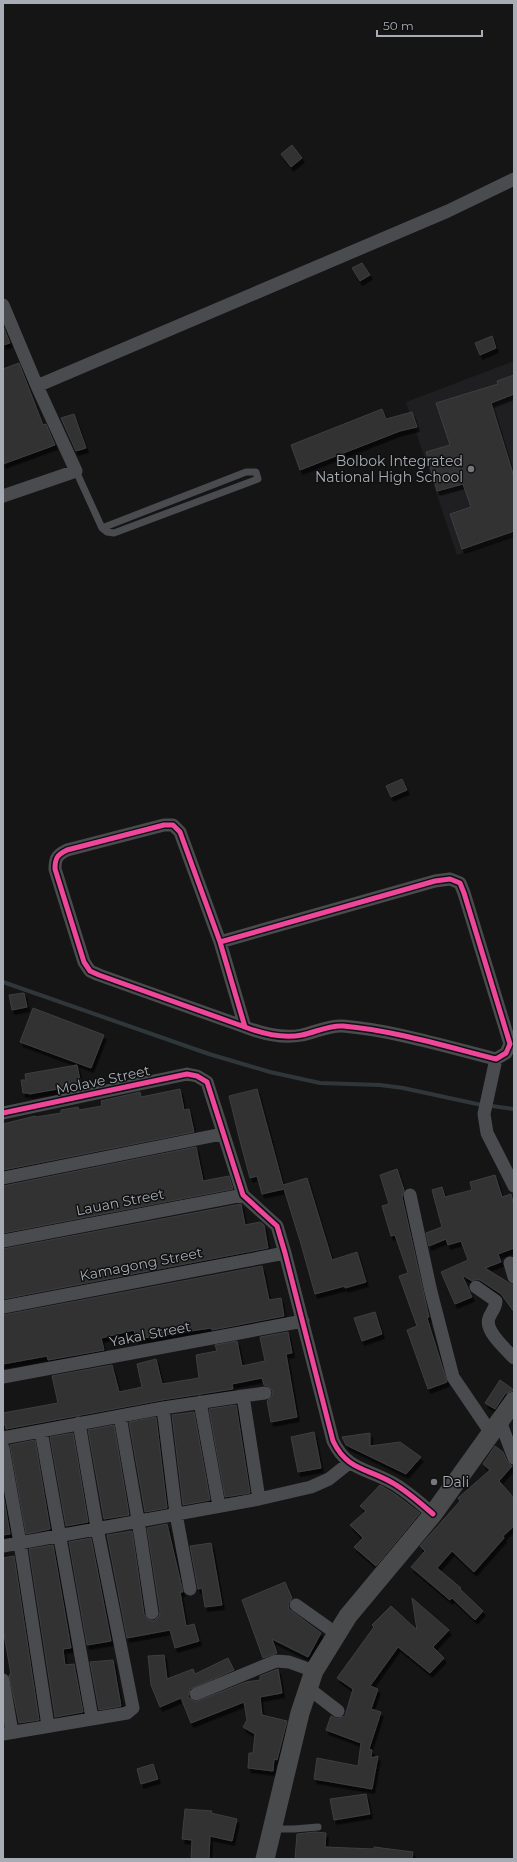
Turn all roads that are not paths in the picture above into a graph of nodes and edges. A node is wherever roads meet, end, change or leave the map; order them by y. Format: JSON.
{"nodes":[{"id":1,"x":514,"y":179,"type":"edge"},
{"id":2,"x":3,"y":304,"type":"edge"},
{"id":3,"x":37,"y":386,"type":"junction"},
{"id":4,"x":76,"y":470,"type":"junction"},
{"id":5,"x":3,"y":496,"type":"edge"},
{"id":6,"x":186,"y":496,"type":"junction"},
{"id":7,"x":190,"y":504,"type":"junction"},
{"id":8,"x":102,"y":528,"type":"junction"},
{"id":9,"x":220,"y":942,"type":"junction"},
{"id":10,"x":245,"y":1027,"type":"junction"},
{"id":11,"x":512,"y":1044,"type":"edge"},
{"id":12,"x":496,"y":1059,"type":"junction"},
{"id":13,"x":3,"y":1113,"type":"edge"},
{"id":14,"x":222,"y":1134,"type":"junction"},
{"id":15,"x":3,"y":1178,"type":"edge"},
{"id":16,"x":514,"y":1186,"type":"edge"},
{"id":17,"x":243,"y":1195,"type":"junction"},
{"id":18,"x":410,"y":1195,"type":"dead end"},
{"id":19,"x":3,"y":1241,"type":"edge"},
{"id":20,"x":285,"y":1253,"type":"junction"},
{"id":21,"x":510,"y":1263,"type":"dead end"},
{"id":22,"x":514,"y":1277,"type":"edge"},
{"id":23,"x":476,"y":1287,"type":"dead end"},
{"id":24,"x":3,"y":1308,"type":"edge"},
{"id":25,"x":303,"y":1321,"type":"junction"},
{"id":26,"x":514,"y":1358,"type":"edge"},
{"id":27,"x":3,"y":1378,"type":"edge"},
{"id":28,"x":265,"y":1393,"type":"dead end"},
{"id":29,"x":243,"y":1396,"type":"junction"},
{"id":30,"x":514,"y":1401,"type":"edge"},
{"id":31,"x":200,"y":1402,"type":"junction"},
{"id":32,"x":163,"y":1408,"type":"junction"},
{"id":33,"x":120,"y":1416,"type":"junction"},
{"id":34,"x":79,"y":1423,"type":"junction"},
{"id":35,"x":496,"y":1427,"type":"junction"},
{"id":36,"x":41,"y":1431,"type":"junction"},
{"id":37,"x":3,"y":1438,"type":"edge"},
{"id":38,"x":3,"y":1448,"type":"edge"},
{"id":39,"x":514,"y":1458,"type":"edge"},
{"id":40,"x":349,"y":1463,"type":"junction"},
{"id":41,"x":259,"y":1499,"type":"junction"},
{"id":42,"x":219,"y":1506,"type":"junction"},
{"id":43,"x":176,"y":1514,"type":"junction"},
{"id":44,"x":433,"y":1514,"type":"junction"},
{"id":45,"x":138,"y":1520,"type":"junction"},
{"id":46,"x":96,"y":1528,"type":"junction"},
{"id":47,"x":59,"y":1535,"type":"junction"},
{"id":48,"x":20,"y":1543,"type":"junction"},
{"id":49,"x":3,"y":1546,"type":"edge"},
{"id":50,"x":190,"y":1589,"type":"dead end"},
{"id":51,"x":296,"y":1605,"type":"dead end"},
{"id":52,"x":152,"y":1613,"type":"dead end"},
{"id":53,"x":337,"y":1634,"type":"junction"},
{"id":54,"x":311,"y":1679,"type":"junction"},
{"id":55,"x":3,"y":1680,"type":"edge"},
{"id":56,"x":196,"y":1694,"type":"dead end"},
{"id":57,"x":338,"y":1711,"type":"dead end"},
{"id":58,"x":92,"y":1718,"type":"junction"},
{"id":59,"x":48,"y":1726,"type":"junction"},
{"id":60,"x":8,"y":1733,"type":"edge"},
{"id":61,"x":318,"y":1827,"type":"dead end"},
{"id":62,"x":273,"y":1828,"type":"junction"},
{"id":63,"x":265,"y":1859,"type":"edge"}],
"edges":[{"from":1,"to":3,"type":"street"},
{"from":2,"to":3,"type":"street"},
{"from":3,"to":4,"type":"street"},
{"from":4,"to":5,"type":"street"},
{"from":4,"to":8,"type":"lane"},
{"from":6,"to":7,"type":"lane"},
{"from":6,"to":7,"type":"lane"},
{"from":6,"to":8,"type":"lane"},
{"from":7,"to":8,"type":"lane"},
{"from":9,"to":10,"type":"street"},
{"from":9,"to":10,"type":"street"},
{"from":9,"to":11,"type":"street"},
{"from":10,"to":12,"type":"street"},
{"from":11,"to":12,"type":"street"},
{"from":12,"to":16,"type":"street"},
{"from":13,"to":14,"type":"street","name":"Molave Street"},
{"from":14,"to":15,"type":"street"},
{"from":14,"to":17,"type":"street"},
{"from":17,"to":19,"type":"street","name":"Lauan Street"},
{"from":17,"to":20,"type":"street"},
{"from":18,"to":35,"type":"street"},
{"from":20,"to":24,"type":"street","name":"Kamagong Street"},
{"from":20,"to":25,"type":"street"},
{"from":21,"to":22,"type":"street"},
{"from":23,"to":26,"type":"street"},
{"from":25,"to":27,"type":"street","name":"Yakal Street"},
{"from":25,"to":40,"type":"street"},
{"from":28,"to":29,"type":"street"},
{"from":29,"to":31,"type":"street"},
{"from":29,"to":41,"type":"street"},
{"from":30,"to":35,"type":"main road"},
{"from":31,"to":32,"type":"street"},
{"from":31,"to":42,"type":"street"},
{"from":32,"to":33,"type":"street"},
{"from":32,"to":43,"type":"street"},
{"from":33,"to":34,"type":"street"},
{"from":33,"to":45,"type":"street"},
{"from":34,"to":36,"type":"street"},
{"from":34,"to":46,"type":"street"},
{"from":35,"to":39,"type":"street"},
{"from":35,"to":44,"type":"main road"},
{"from":36,"to":37,"type":"street"},
{"from":36,"to":47,"type":"street"},
{"from":38,"to":48,"type":"street"},
{"from":40,"to":41,"type":"street"},
{"from":40,"to":44,"type":"street"},
{"from":41,"to":42,"type":"street"},
{"from":42,"to":43,"type":"street"},
{"from":43,"to":45,"type":"street"},
{"from":43,"to":50,"type":"street"},
{"from":44,"to":53,"type":"main road"},
{"from":45,"to":46,"type":"street"},
{"from":45,"to":52,"type":"street"},
{"from":46,"to":47,"type":"street"},
{"from":46,"to":58,"type":"street"},
{"from":47,"to":48,"type":"street"},
{"from":47,"to":58,"type":"street"},
{"from":48,"to":49,"type":"street"},
{"from":48,"to":59,"type":"street"},
{"from":51,"to":53,"type":"street"},
{"from":53,"to":54,"type":"main road"},
{"from":54,"to":56,"type":"street"},
{"from":54,"to":57,"type":"street"},
{"from":54,"to":62,"type":"main road"},
{"from":55,"to":60,"type":"street"},
{"from":58,"to":59,"type":"street"},
{"from":59,"to":60,"type":"street"},
{"from":61,"to":62,"type":"lane"},
{"from":62,"to":63,"type":"main road"}]}
